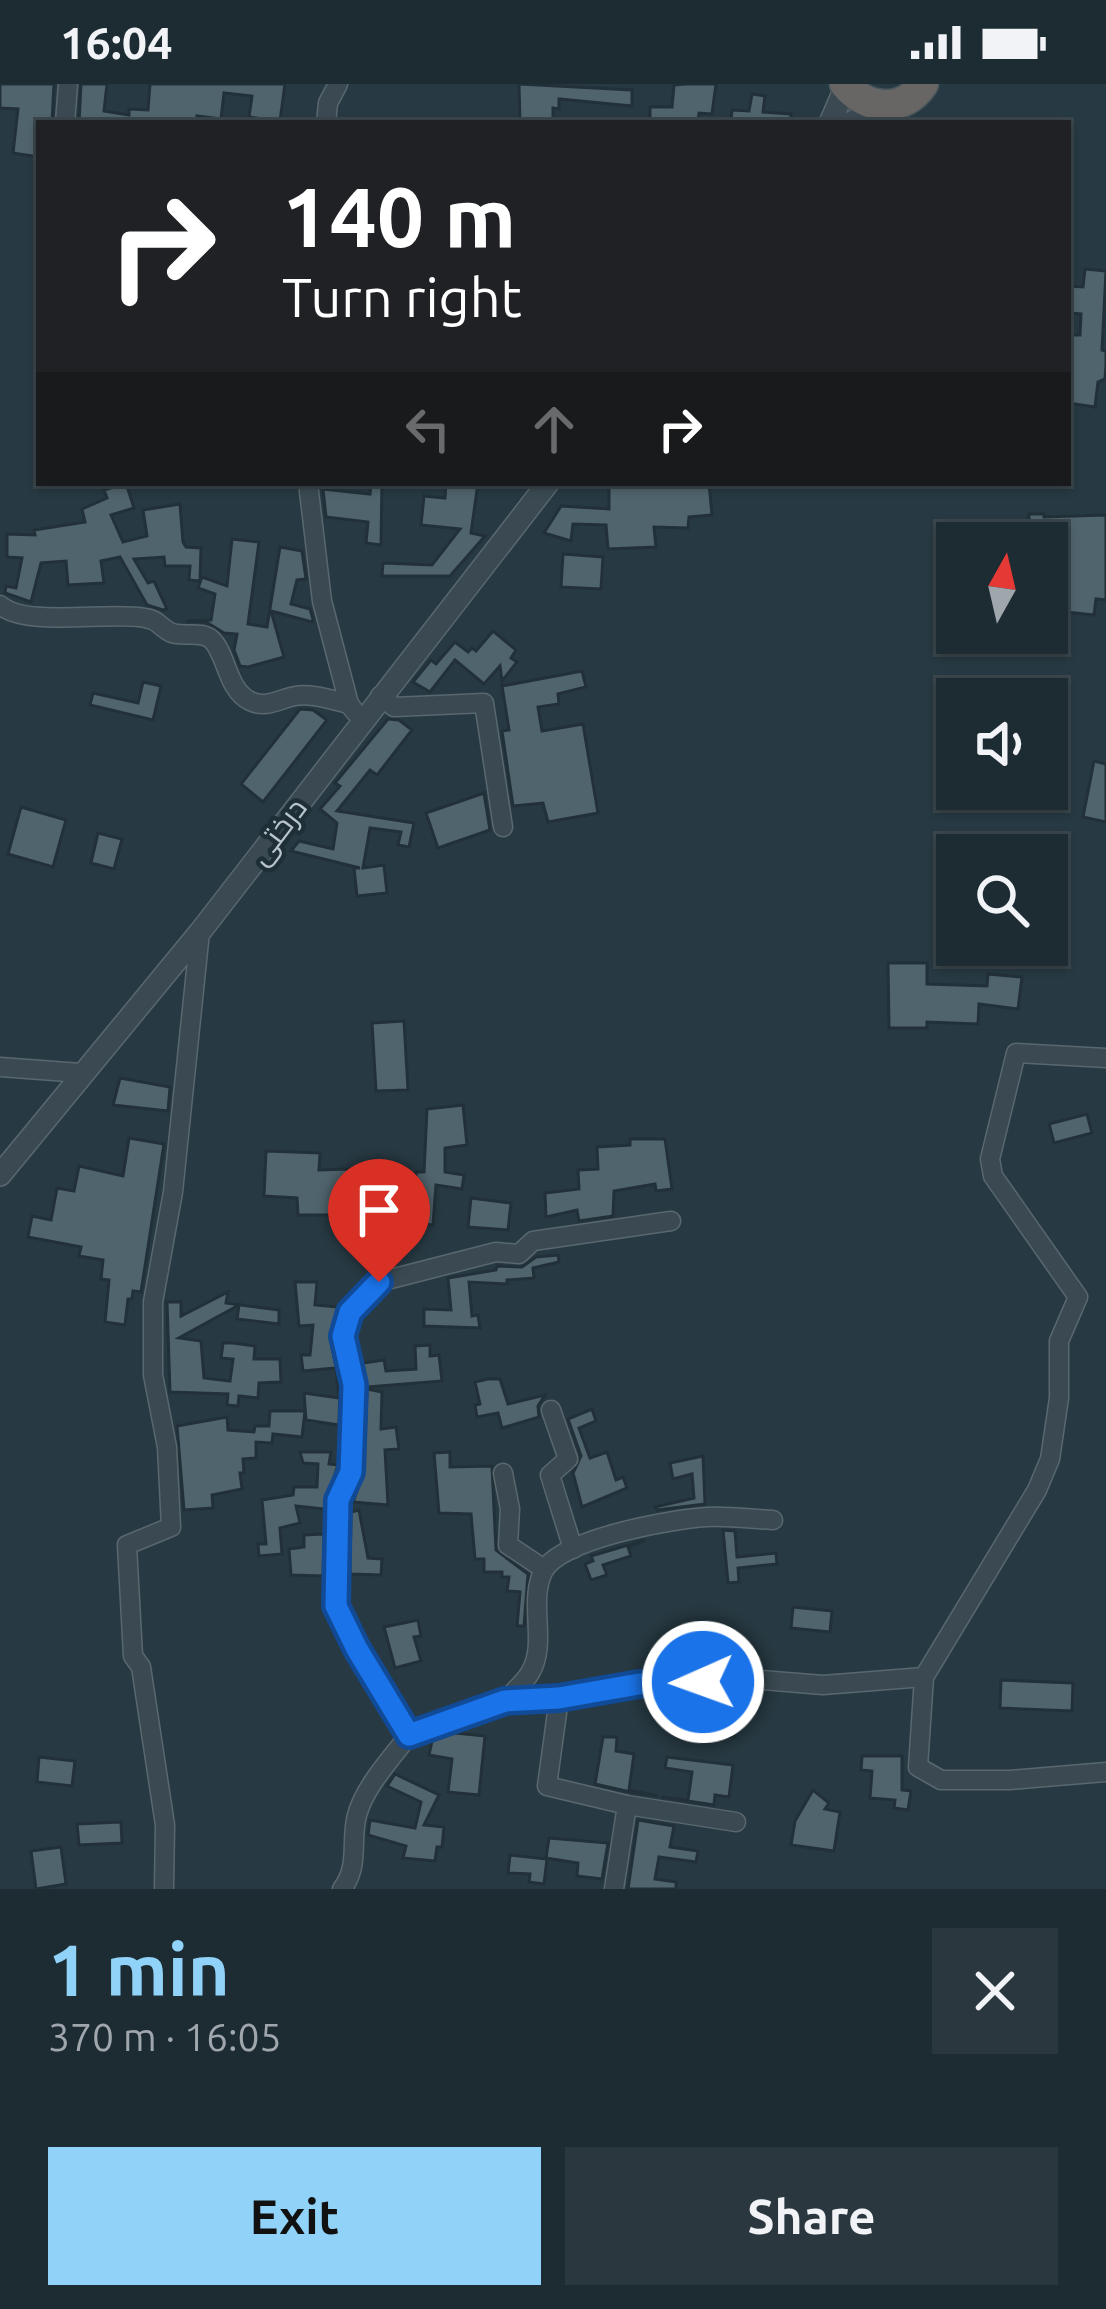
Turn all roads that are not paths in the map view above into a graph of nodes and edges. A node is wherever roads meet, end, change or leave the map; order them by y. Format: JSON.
{"nodes":[{"id":1,"x":68,"y":84,"type":"edge"},
{"id":2,"x":338,"y":84,"type":"edge"},
{"id":3,"x":845,"y":85,"type":"edge"},
{"id":4,"x":925,"y":85,"type":"edge"},
{"id":5,"x":884,"y":106,"type":"junction"},
{"id":6,"x":65,"y":120,"type":"edge"},
{"id":7,"x":326,"y":120,"type":"edge"},
{"id":8,"x":831,"y":120,"type":"edge"},
{"id":9,"x":856,"y":120,"type":"edge"},
{"id":10,"x":308,"y":486,"type":"edge"},
{"id":11,"x":546,"y":486,"type":"edge"},
{"id":12,"x":0,"y":605,"type":"edge"},
{"id":13,"x":380,"y":696,"type":"junction"},
{"id":14,"x":355,"y":712,"type":"junction"},
{"id":15,"x":503,"y":827,"type":"dead end"},
{"id":16,"x":200,"y":932,"type":"junction"},
{"id":17,"x":1106,"y":1058,"type":"edge"},
{"id":18,"x":0,"y":1067,"type":"edge"},
{"id":19,"x":81,"y":1073,"type":"junction"},
{"id":20,"x":0,"y":1174,"type":"edge"},
{"id":21,"x":671,"y":1221,"type":"dead end"},
{"id":22,"x":551,"y":1410,"type":"dead end"},
{"id":23,"x":503,"y":1473,"type":"dead end"},
{"id":24,"x":773,"y":1520,"type":"dead end"},
{"id":25,"x":574,"y":1549,"type":"junction"},
{"id":26,"x":544,"y":1569,"type":"junction"},
{"id":27,"x":924,"y":1678,"type":"junction"},
{"id":28,"x":559,"y":1698,"type":"junction"},
{"id":29,"x":505,"y":1701,"type":"junction"},
{"id":30,"x":409,"y":1735,"type":"junction"},
{"id":31,"x":1106,"y":1772,"type":"edge"},
{"id":32,"x":627,"y":1805,"type":"junction"},
{"id":33,"x":736,"y":1822,"type":"dead end"},
{"id":34,"x":164,"y":1889,"type":"edge"},
{"id":35,"x":342,"y":1889,"type":"edge"},
{"id":36,"x":614,"y":1889,"type":"edge"}],
"edges":[{"from":1,"to":6,"type":"street"},
{"from":2,"to":7,"type":"street"},
{"from":3,"to":5,"type":"highway"},
{"from":3,"to":8,"type":"street"},
{"from":4,"to":5,"type":"highway"},
{"from":5,"to":9,"type":"street"},
{"from":10,"to":14,"type":"street"},
{"from":11,"to":13,"type":"street","name":"درختی"},
{"from":12,"to":14,"type":"street"},
{"from":13,"to":14,"type":"street","name":"درختی"},
{"from":13,"to":15,"type":"street"},
{"from":14,"to":16,"type":"street","name":"درختی"},
{"from":16,"to":19,"type":"street","name":"درختی"},
{"from":16,"to":34,"type":"street"},
{"from":17,"to":27,"type":"street"},
{"from":18,"to":19,"type":"street"},
{"from":19,"to":20,"type":"street","name":"درختی"},
{"from":21,"to":30,"type":"street"},
{"from":22,"to":25,"type":"street"},
{"from":23,"to":26,"type":"street"},
{"from":24,"to":25,"type":"street"},
{"from":25,"to":26,"type":"street"},
{"from":26,"to":29,"type":"street"},
{"from":27,"to":28,"type":"street"},
{"from":27,"to":31,"type":"street"},
{"from":28,"to":29,"type":"street"},
{"from":28,"to":32,"type":"street"},
{"from":29,"to":30,"type":"street"},
{"from":30,"to":35,"type":"street"},
{"from":32,"to":33,"type":"street"},
{"from":32,"to":36,"type":"street"}]}
